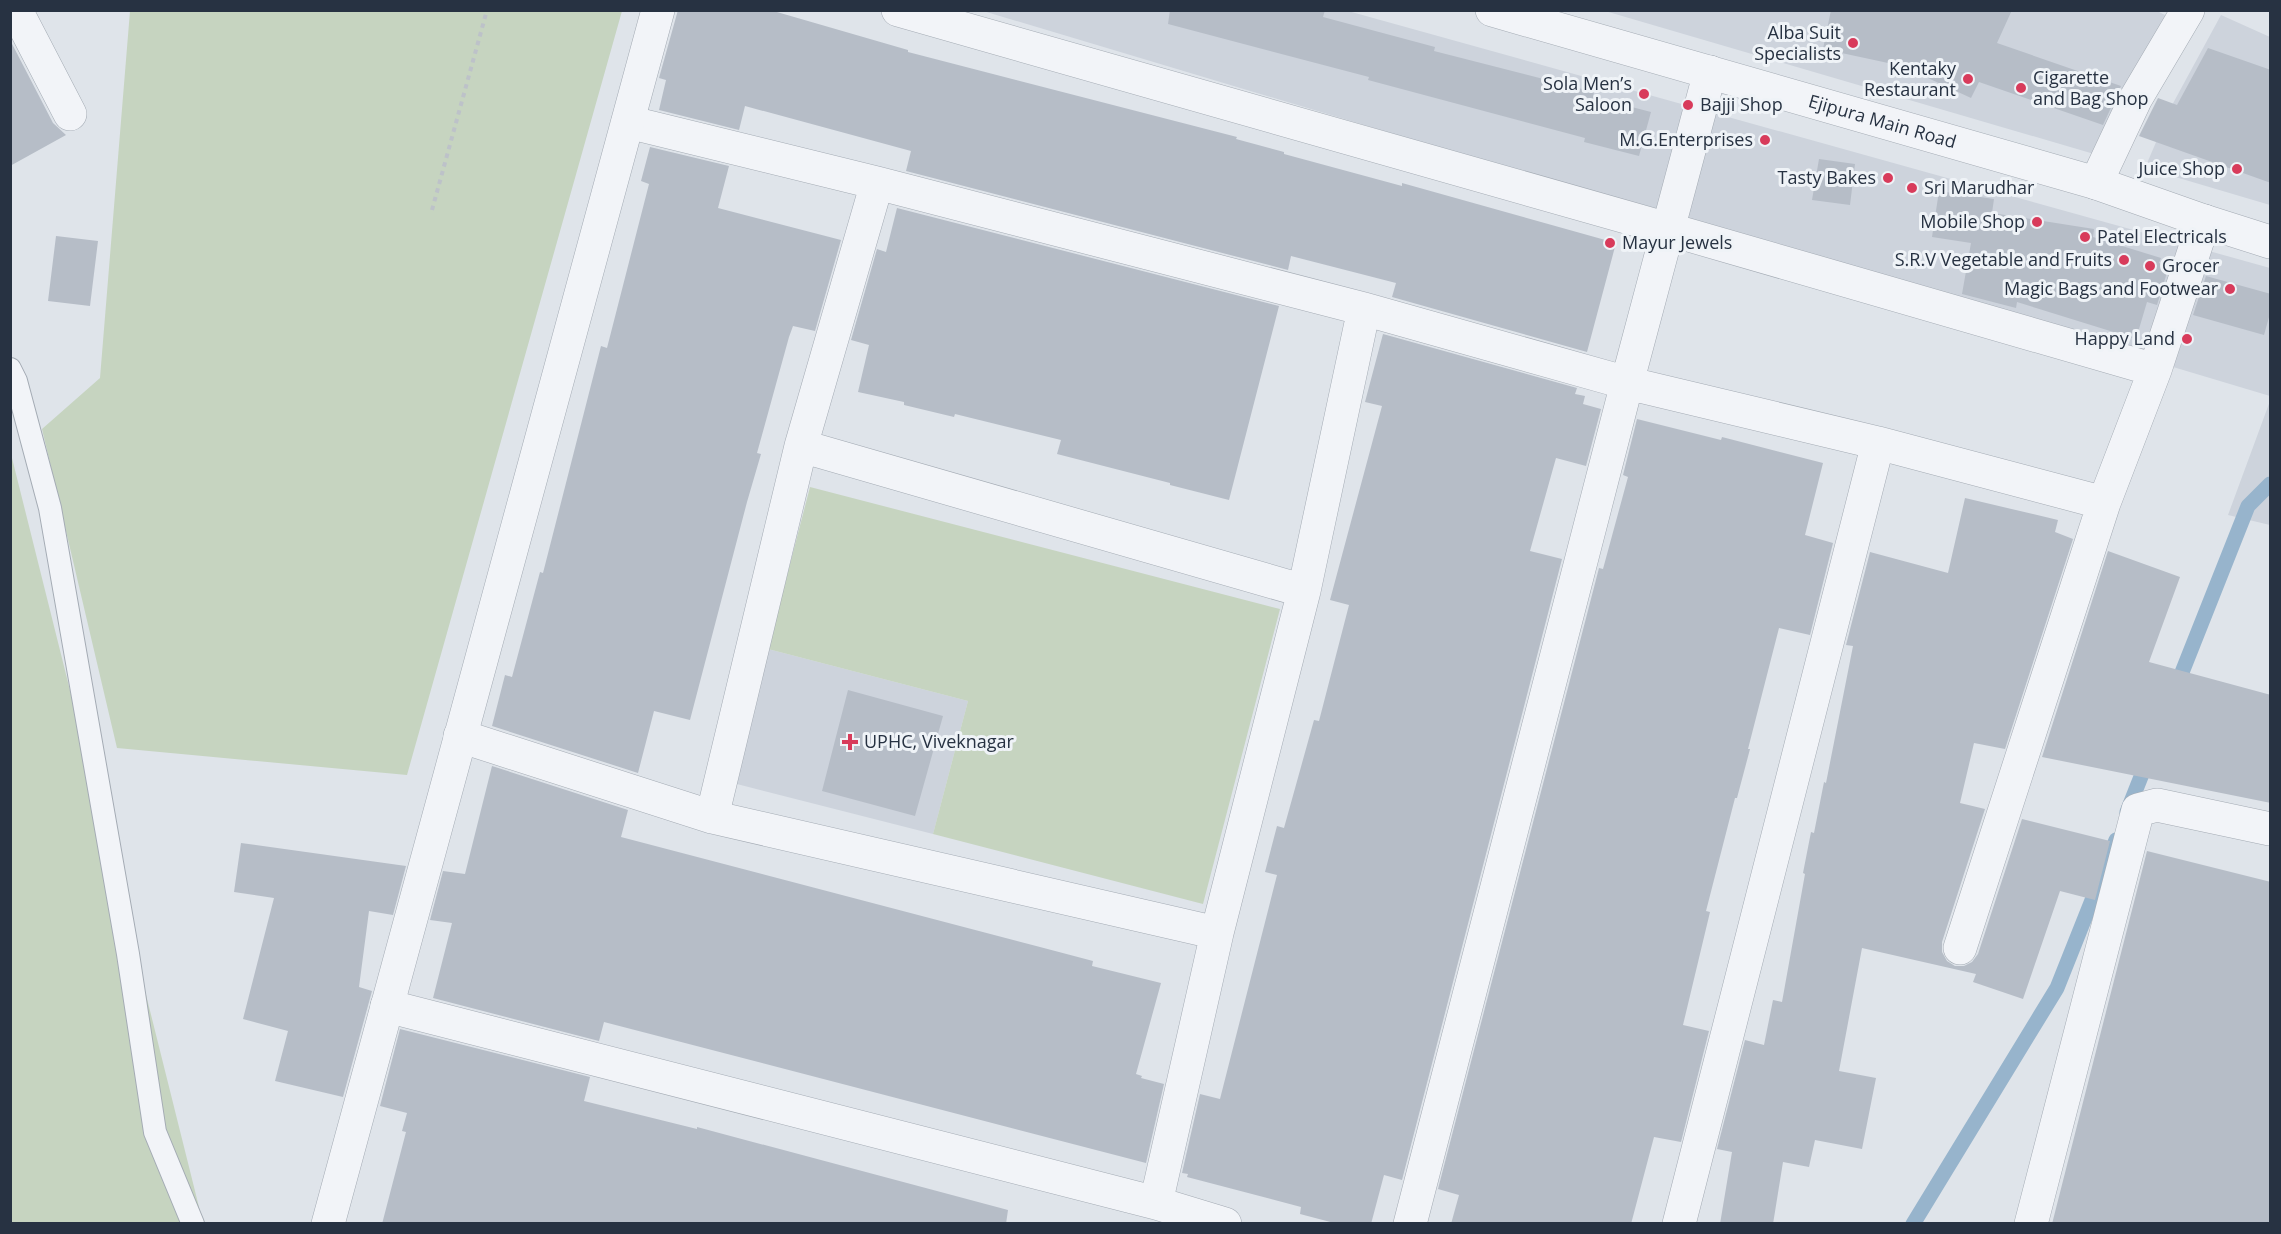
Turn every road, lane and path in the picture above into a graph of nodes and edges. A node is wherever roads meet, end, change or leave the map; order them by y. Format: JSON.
{"nodes":[{"id":1,"x":16,"y":10,"type":"edge"},
{"id":2,"x":487,"y":10,"type":"edge"},
{"id":3,"x":658,"y":10,"type":"edge"},
{"id":4,"x":898,"y":10,"type":"edge"},
{"id":5,"x":1492,"y":10,"type":"edge"},
{"id":6,"x":2188,"y":10,"type":"edge"},
{"id":7,"x":1710,"y":72,"type":"junction"},
{"id":8,"x":70,"y":114,"type":"dead end"},
{"id":9,"x":628,"y":122,"type":"junction"},
{"id":10,"x":877,"y":183,"type":"junction"},
{"id":11,"x":2096,"y":183,"type":"junction"},
{"id":12,"x":432,"y":210,"type":"dead end"},
{"id":13,"x":2204,"y":221,"type":"junction"},
{"id":14,"x":1668,"y":228,"type":"junction"},
{"id":15,"x":2271,"y":242,"type":"edge"},
{"id":16,"x":1364,"y":309,"type":"junction"},
{"id":17,"x":10,"y":369,"type":"edge"},
{"id":18,"x":2154,"y":370,"type":"junction"},
{"id":19,"x":1627,"y":383,"type":"junction"},
{"id":20,"x":1878,"y":442,"type":"junction"},
{"id":21,"x":801,"y":446,"type":"junction"},
{"id":22,"x":2104,"y":503,"type":"junction"},
{"id":23,"x":1304,"y":591,"type":"junction"},
{"id":24,"x":460,"y":736,"type":"junction"},
{"id":25,"x":712,"y":818,"type":"junction"},
{"id":26,"x":2271,"y":829,"type":"edge"},
{"id":27,"x":1217,"y":933,"type":"junction"},
{"id":28,"x":1960,"y":948,"type":"dead end"},
{"id":29,"x":387,"y":1006,"type":"junction"},
{"id":30,"x":1156,"y":1203,"type":"junction"},
{"id":31,"x":193,"y":1224,"type":"edge"},
{"id":32,"x":328,"y":1224,"type":"edge"},
{"id":33,"x":1225,"y":1224,"type":"edge"},
{"id":34,"x":1410,"y":1224,"type":"edge"},
{"id":35,"x":1679,"y":1224,"type":"edge"},
{"id":36,"x":2031,"y":1224,"type":"edge"}],
"edges":[{"from":1,"to":8,"type":"street"},
{"from":2,"to":12,"type":"path"},
{"from":3,"to":9,"type":"street"},
{"from":4,"to":14,"type":"street"},
{"from":5,"to":7,"type":"street","name":"Ejipura Main Road"},
{"from":6,"to":11,"type":"street"},
{"from":7,"to":11,"type":"street","name":"Ejipura Main Road"},
{"from":7,"to":14,"type":"street"},
{"from":9,"to":10,"type":"street"},
{"from":9,"to":24,"type":"street"},
{"from":10,"to":16,"type":"street"},
{"from":10,"to":21,"type":"street"},
{"from":11,"to":13,"type":"street","name":"Ejipura Main Road"},
{"from":13,"to":15,"type":"street","name":"Ejipura Main Road"},
{"from":13,"to":18,"type":"street"},
{"from":14,"to":18,"type":"street"},
{"from":14,"to":19,"type":"street"},
{"from":16,"to":19,"type":"street"},
{"from":16,"to":23,"type":"street"},
{"from":17,"to":31,"type":"lane"},
{"from":18,"to":22,"type":"street"},
{"from":19,"to":20,"type":"street"},
{"from":19,"to":34,"type":"street"},
{"from":20,"to":22,"type":"street"},
{"from":20,"to":35,"type":"street"},
{"from":21,"to":23,"type":"street"},
{"from":21,"to":25,"type":"street"},
{"from":22,"to":28,"type":"street"},
{"from":23,"to":27,"type":"street"},
{"from":24,"to":25,"type":"street"},
{"from":24,"to":29,"type":"street"},
{"from":25,"to":27,"type":"street"},
{"from":26,"to":36,"type":"street"},
{"from":27,"to":30,"type":"street"},
{"from":29,"to":30,"type":"street"},
{"from":29,"to":32,"type":"street"},
{"from":30,"to":33,"type":"street"}]}
